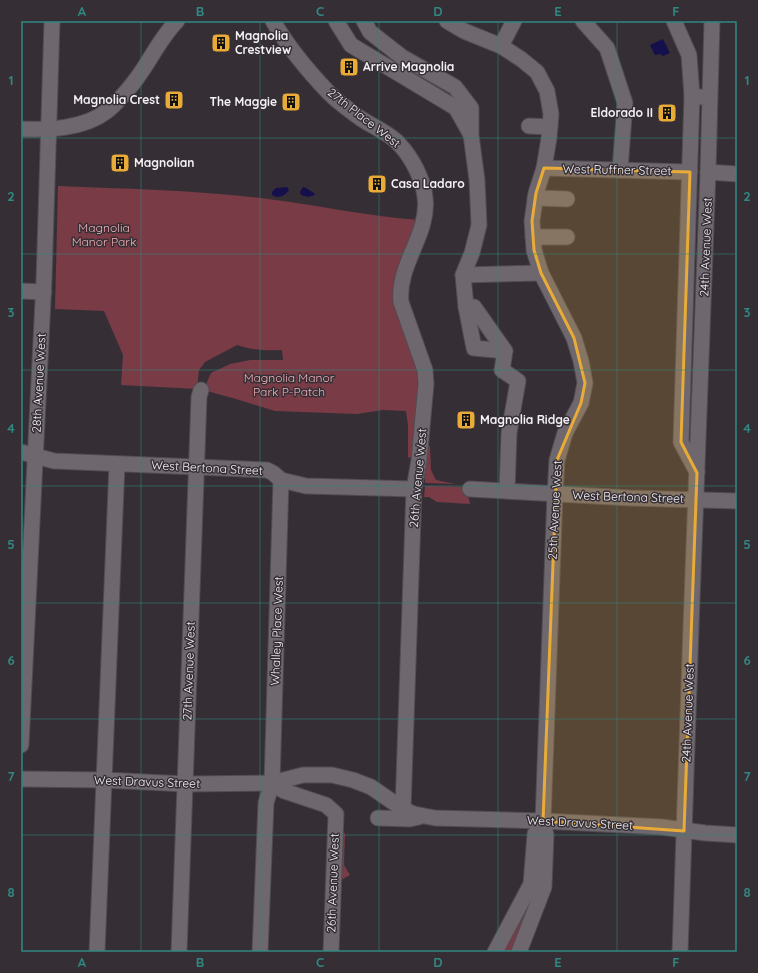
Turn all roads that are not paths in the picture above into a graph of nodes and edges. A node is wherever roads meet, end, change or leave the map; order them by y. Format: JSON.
{"nodes":[{"id":1,"x":52,"y":21,"type":"edge"},
{"id":2,"x":177,"y":21,"type":"edge"},
{"id":3,"x":273,"y":21,"type":"edge"},
{"id":4,"x":336,"y":21,"type":"edge"},
{"id":5,"x":364,"y":21,"type":"edge"},
{"id":6,"x":447,"y":21,"type":"edge"},
{"id":7,"x":514,"y":21,"type":"edge"},
{"id":8,"x":583,"y":21,"type":"edge"},
{"id":9,"x":674,"y":21,"type":"edge"},
{"id":10,"x":712,"y":21,"type":"edge"},
{"id":11,"x":501,"y":46,"type":"junction"},
{"id":12,"x":692,"y":96,"type":"junction"},
{"id":13,"x":710,"y":98,"type":"junction"},
{"id":14,"x":529,"y":126,"type":"dead end"},
{"id":15,"x":550,"y":127,"type":"junction"},
{"id":16,"x":48,"y":128,"type":"junction"},
{"id":17,"x":21,"y":129,"type":"edge"},
{"id":18,"x":471,"y":134,"type":"junction"},
{"id":19,"x":544,"y":168,"type":"junction"},
{"id":20,"x":620,"y":170,"type":"junction"},
{"id":21,"x":690,"y":172,"type":"junction"},
{"id":22,"x":708,"y":172,"type":"junction"},
{"id":23,"x":737,"y":174,"type":"edge"},
{"id":24,"x":421,"y":181,"type":"joint"},
{"id":25,"x":535,"y":198,"type":"junction"},
{"id":26,"x":567,"y":199,"type":"dead end"},
{"id":27,"x":533,"y":237,"type":"junction"},
{"id":28,"x":567,"y":237,"type":"dead end"},
{"id":29,"x":540,"y":273,"type":"junction"},
{"id":30,"x":463,"y":275,"type":"junction"},
{"id":31,"x":21,"y":291,"type":"edge"},
{"id":32,"x":44,"y":292,"type":"junction"},
{"id":33,"x":466,"y":307,"type":"junction"},
{"id":34,"x":505,"y":351,"type":"junction"},
{"id":35,"x":201,"y":390,"type":"dead end"},
{"id":36,"x":21,"y":452,"type":"edge"},
{"id":37,"x":36,"y":455,"type":"junction"},
{"id":38,"x":117,"y":464,"type":"junction"},
{"id":39,"x":196,"y":467,"type":"junction"},
{"id":40,"x":697,"y":473,"type":"junction"},
{"id":41,"x":281,"y":480,"type":"junction"},
{"id":42,"x":470,"y":489,"type":"dead end"},
{"id":43,"x":414,"y":490,"type":"junction"},
{"id":44,"x":507,"y":491,"type":"junction"},
{"id":45,"x":554,"y":494,"type":"junction"},
{"id":46,"x":696,"y":500,"type":"junction"},
{"id":47,"x":737,"y":501,"type":"edge"},
{"id":48,"x":21,"y":745,"type":"edge"},
{"id":49,"x":21,"y":779,"type":"edge"},
{"id":50,"x":105,"y":780,"type":"junction"},
{"id":51,"x":272,"y":783,"type":"junction"},
{"id":52,"x":185,"y":784,"type":"junction"},
{"id":53,"x":404,"y":809,"type":"junction"},
{"id":54,"x":422,"y":817,"type":"junction"},
{"id":55,"x":378,"y":818,"type":"dead end"},
{"id":56,"x":543,"y":821,"type":"junction"},
{"id":57,"x":684,"y":831,"type":"junction"},
{"id":58,"x":737,"y":835,"type":"edge"},
{"id":59,"x":97,"y":952,"type":"edge"},
{"id":60,"x":179,"y":952,"type":"edge"},
{"id":61,"x":260,"y":952,"type":"edge"},
{"id":62,"x":331,"y":952,"type":"edge"},
{"id":63,"x":495,"y":952,"type":"edge"},
{"id":64,"x":519,"y":952,"type":"edge"},
{"id":65,"x":680,"y":952,"type":"edge"}],
"edges":[{"from":1,"to":16,"type":"street","name":"28th Avenue West"},
{"from":2,"to":16,"type":"street"},
{"from":3,"to":24,"type":"street","name":"27th Place West"},
{"from":4,"to":18,"type":"street"},
{"from":5,"to":18,"type":"street"},
{"from":6,"to":11,"type":"street","name":"25th Avenue West"},
{"from":7,"to":11,"type":"street"},
{"from":8,"to":20,"type":"street"},
{"from":9,"to":12,"type":"street","name":"24th Avenue West"},
{"from":10,"to":13,"type":"street","name":"24th Avenue West"},
{"from":11,"to":15,"type":"street","name":"25th Avenue West"},
{"from":12,"to":13,"type":"street"},
{"from":12,"to":21,"type":"street","name":"24th Avenue West"},
{"from":13,"to":22,"type":"street","name":"24th Avenue West"},
{"from":14,"to":15,"type":"street"},
{"from":15,"to":19,"type":"street","name":"25th Avenue West"},
{"from":16,"to":17,"type":"street"},
{"from":16,"to":32,"type":"street","name":"28th Avenue West"},
{"from":18,"to":30,"type":"street"},
{"from":19,"to":20,"type":"street","name":"West Ruffner Street"},
{"from":19,"to":25,"type":"street","name":"25th Avenue West"},
{"from":20,"to":21,"type":"street","name":"West Ruffner Street"},
{"from":21,"to":40,"type":"street","name":"24th Avenue West"},
{"from":22,"to":23,"type":"street"},
{"from":22,"to":40,"type":"street","name":"24th Avenue West"},
{"from":24,"to":43,"type":"street","name":"26th Avenue West"},
{"from":25,"to":26,"type":"street"},
{"from":25,"to":27,"type":"street","name":"25th Avenue West"},
{"from":27,"to":28,"type":"street"},
{"from":27,"to":29,"type":"street","name":"25th Avenue West"},
{"from":29,"to":30,"type":"street"},
{"from":29,"to":45,"type":"street","name":"25th Avenue West"},
{"from":30,"to":33,"type":"street"},
{"from":31,"to":32,"type":"street"},
{"from":32,"to":37,"type":"street","name":"28th Avenue West"},
{"from":33,"to":34,"type":"street"},
{"from":33,"to":34,"type":"street"},
{"from":34,"to":44,"type":"street"},
{"from":35,"to":39,"type":"street","name":"27th Avenue West"},
{"from":36,"to":37,"type":"street","name":"West Bertona Street"},
{"from":37,"to":38,"type":"street","name":"West Bertona Street"},
{"from":37,"to":48,"type":"street","name":"28th Avenue West"},
{"from":38,"to":39,"type":"street","name":"West Bertona Street"},
{"from":38,"to":50,"type":"street"},
{"from":39,"to":41,"type":"street","name":"West Bertona Street"},
{"from":39,"to":52,"type":"street","name":"27th Avenue West"},
{"from":40,"to":46,"type":"street","name":"24th Avenue West"},
{"from":41,"to":43,"type":"street","name":"West Bertona Street"},
{"from":41,"to":51,"type":"street","name":"Whalley Place West"},
{"from":42,"to":44,"type":"street","name":"West Bertona Street"},
{"from":43,"to":53,"type":"street","name":"26th Avenue West"},
{"from":44,"to":45,"type":"street","name":"West Bertona Street"},
{"from":45,"to":46,"type":"street","name":"West Bertona Street"},
{"from":45,"to":56,"type":"street","name":"25th Avenue West"},
{"from":46,"to":47,"type":"street","name":"West Bertona Street"},
{"from":46,"to":57,"type":"street","name":"24th Avenue West"},
{"from":49,"to":50,"type":"street","name":"West Dravus Street"},
{"from":50,"to":52,"type":"street","name":"West Dravus Street"},
{"from":50,"to":59,"type":"street"},
{"from":51,"to":52,"type":"street","name":"West Dravus Street"},
{"from":51,"to":53,"type":"street","name":"West Dravus Street"},
{"from":51,"to":61,"type":"street","name":"Whalley Place West"},
{"from":51,"to":62,"type":"street","name":"26th Avenue West"},
{"from":52,"to":60,"type":"street","name":"27th Avenue West"},
{"from":53,"to":54,"type":"street","name":"West Dravus Street"},
{"from":54,"to":55,"type":"street","name":"West Dravus Street"},
{"from":54,"to":56,"type":"street","name":"West Dravus Street"},
{"from":56,"to":57,"type":"street","name":"West Dravus Street"},
{"from":56,"to":63,"type":"street","name":"25th Avenue West"},
{"from":56,"to":64,"type":"street","name":"25th Avenue West"},
{"from":57,"to":58,"type":"street","name":"West Dravus Street"},
{"from":57,"to":65,"type":"street","name":"24th Avenue West"}]}
